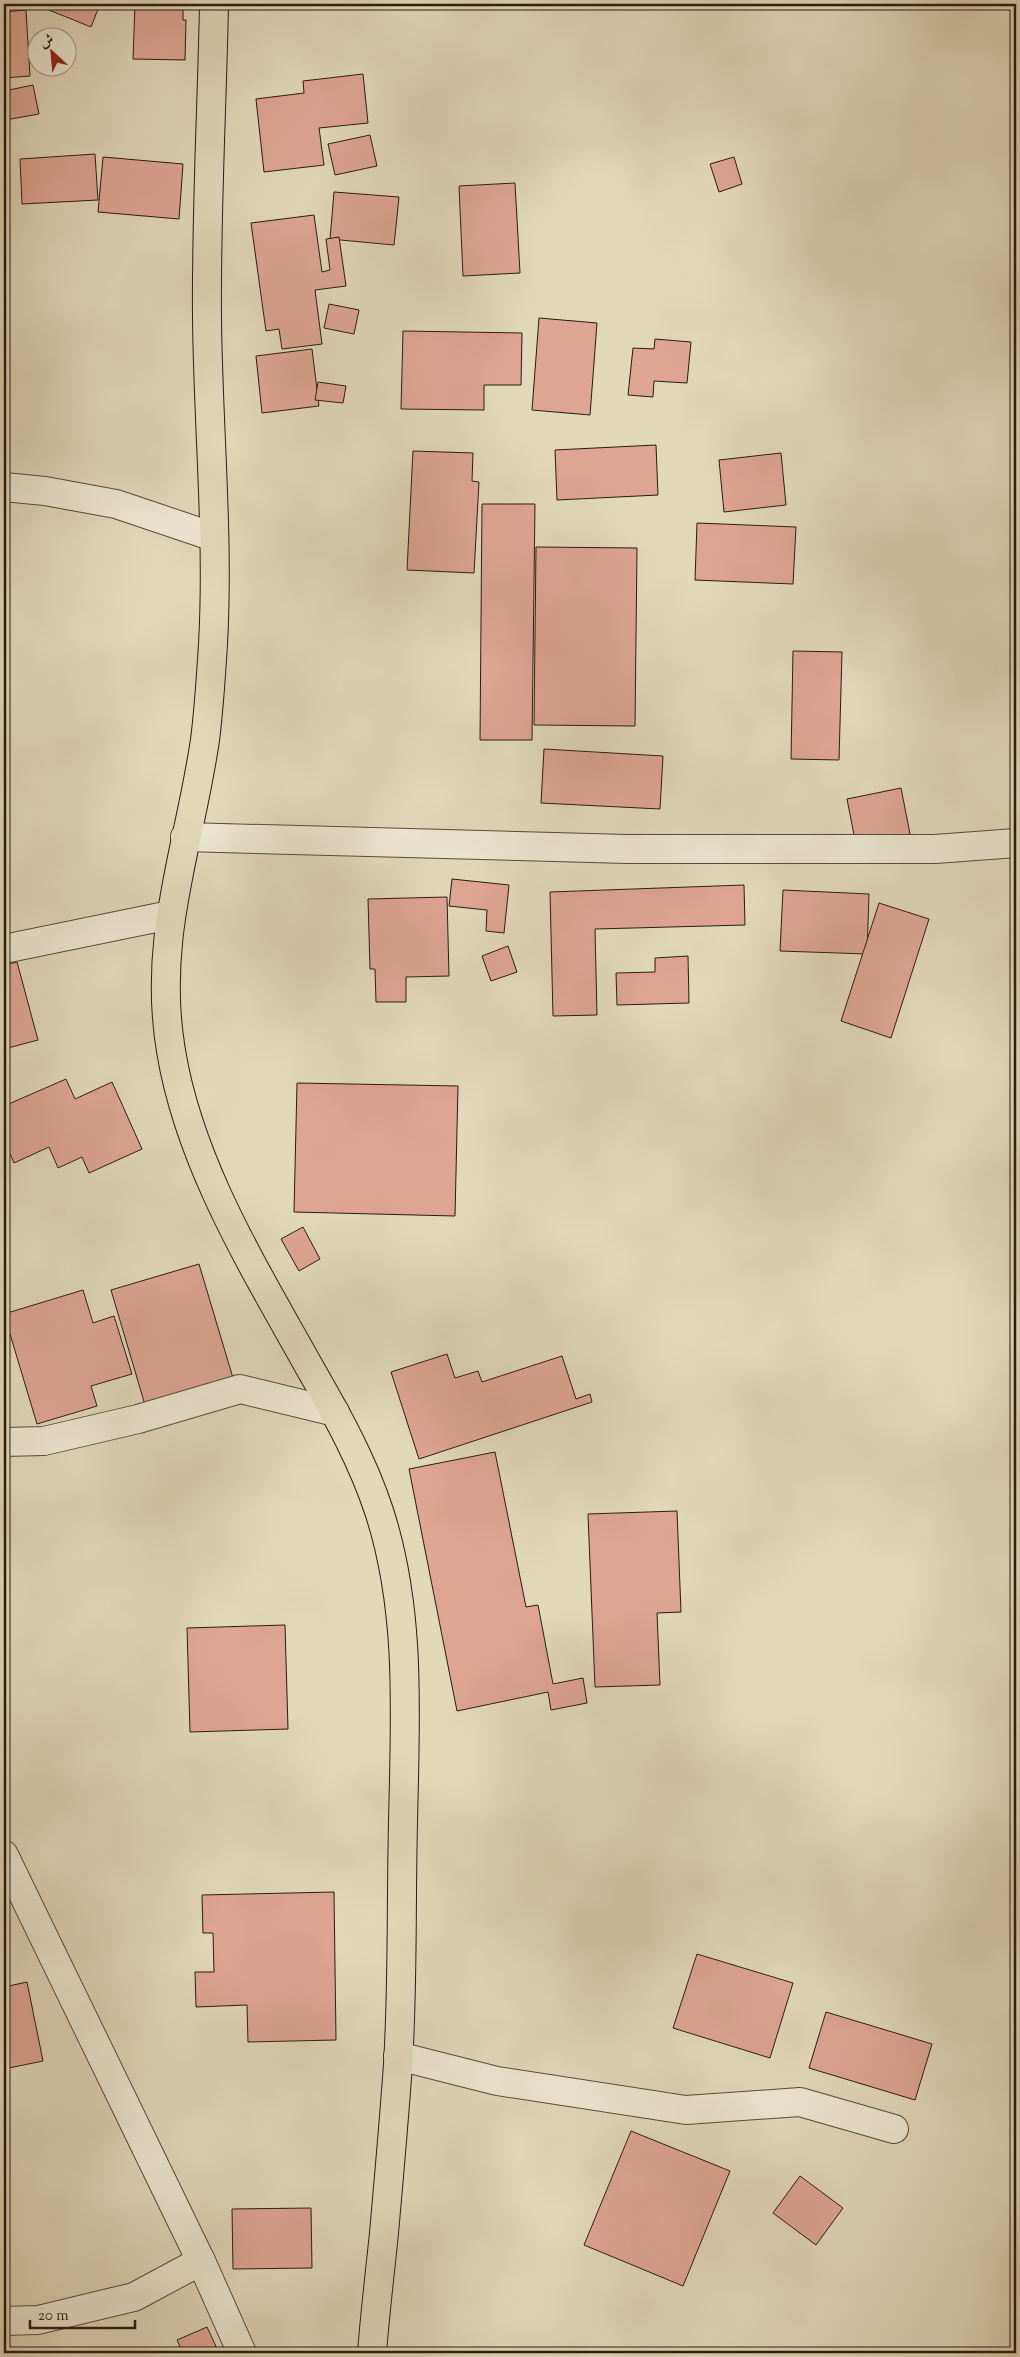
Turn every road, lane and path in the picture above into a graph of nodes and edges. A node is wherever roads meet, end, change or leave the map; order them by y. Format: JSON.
{"nodes":[{"id":1,"x":214,"y":4,"type":"edge"},
{"id":2,"x":4,"y":488,"type":"edge"},
{"id":3,"x":214,"y":537,"type":"junction"},
{"id":4,"x":185,"y":837,"type":"junction"},
{"id":5,"x":1016,"y":842,"type":"edge"},
{"id":6,"x":170,"y":915,"type":"junction"},
{"id":7,"x":4,"y":949,"type":"edge"},
{"id":8,"x":335,"y":1412,"type":"junction"},
{"id":9,"x":4,"y":1442,"type":"edge"},
{"id":10,"x":4,"y":1855,"type":"edge"},
{"id":11,"x":398,"y":2056,"type":"junction"},
{"id":12,"x":894,"y":2130,"type":"dead end"},
{"id":13,"x":201,"y":2261,"type":"junction"},
{"id":14,"x":4,"y":2320,"type":"edge"},
{"id":15,"x":242,"y":2353,"type":"edge"},
{"id":16,"x":372,"y":2353,"type":"edge"}],
"edges":[{"from":1,"to":3,"type":"main road"},
{"from":2,"to":3,"type":"street"},
{"from":3,"to":4,"type":"main road"},
{"from":4,"to":5,"type":"street"},
{"from":4,"to":6,"type":"main road"},
{"from":6,"to":7,"type":"street"},
{"from":6,"to":8,"type":"main road"},
{"from":8,"to":9,"type":"street"},
{"from":8,"to":11,"type":"main road"},
{"from":10,"to":13,"type":"street"},
{"from":11,"to":12,"type":"street"},
{"from":11,"to":16,"type":"main road"},
{"from":13,"to":14,"type":"street"},
{"from":13,"to":15,"type":"street"}]}
